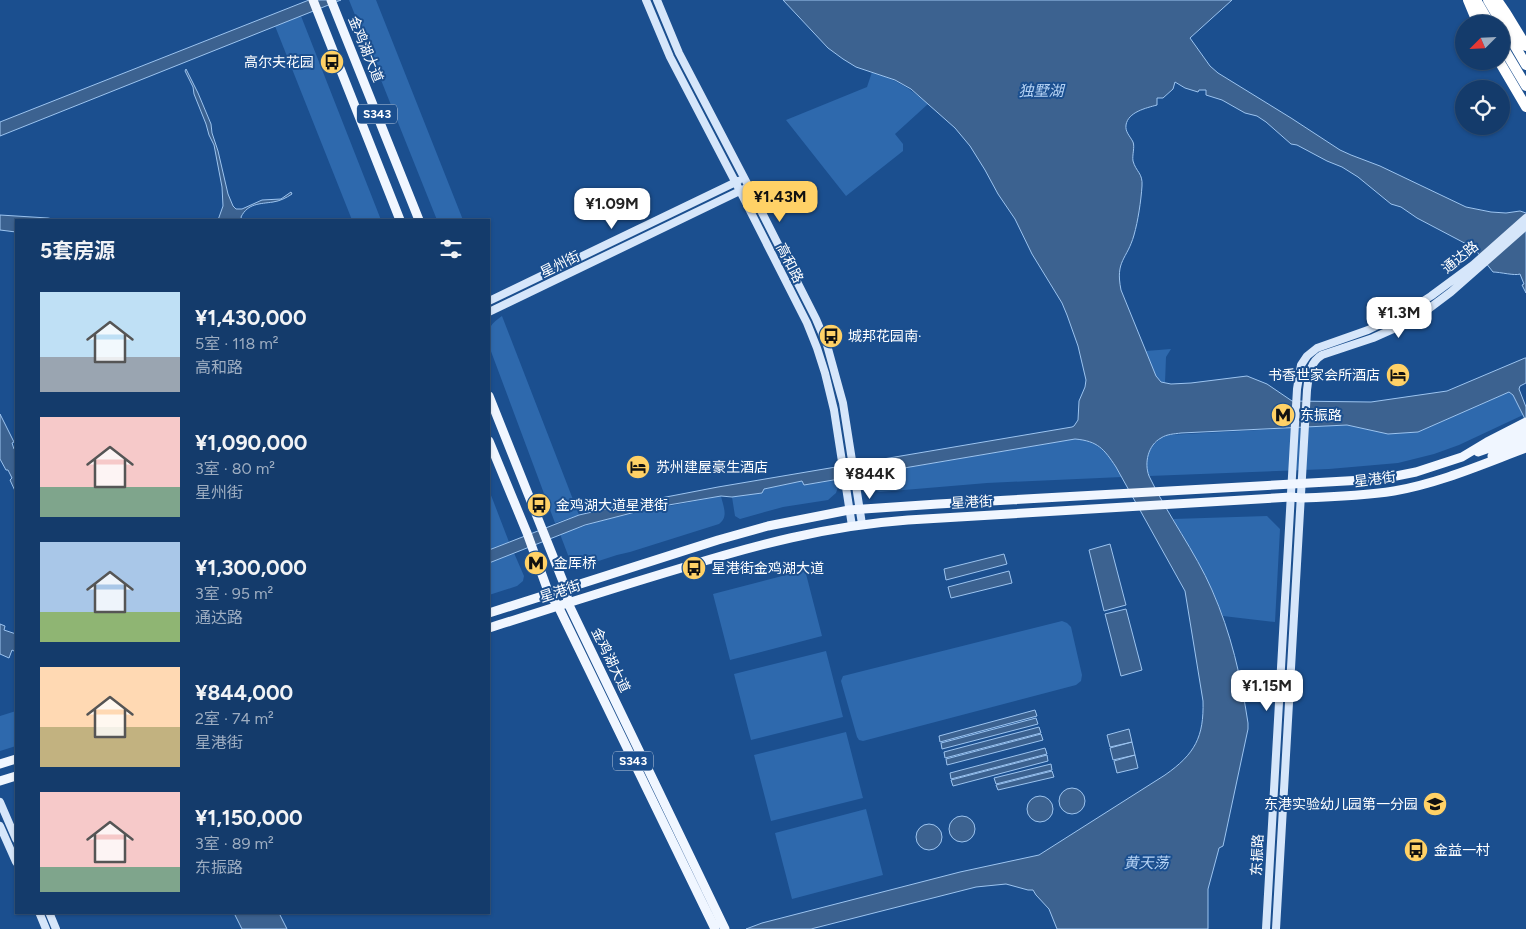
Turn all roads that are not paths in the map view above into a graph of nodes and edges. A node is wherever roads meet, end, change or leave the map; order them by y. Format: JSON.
{"nodes":[{"id":1,"x":313,"y":0,"type":"edge"},
{"id":2,"x":646,"y":0,"type":"edge"},
{"id":3,"x":657,"y":0,"type":"edge"},
{"id":4,"x":1468,"y":0,"type":"edge"},
{"id":5,"x":1476,"y":0,"type":"edge"},
{"id":6,"x":1488,"y":0,"type":"edge"},
{"id":7,"x":1497,"y":0,"type":"edge"},
{"id":8,"x":333,"y":4,"type":"edge"},
{"id":9,"x":1474,"y":15,"type":"edge"},
{"id":10,"x":1485,"y":15,"type":"edge"},
{"id":11,"x":1526,"y":46,"type":"edge"},
{"id":12,"x":1510,"y":59,"type":"edge"},
{"id":13,"x":1526,"y":65,"type":"edge"},
{"id":14,"x":1504,"y":70,"type":"edge"},
{"id":15,"x":1526,"y":86,"type":"edge"},
{"id":16,"x":1526,"y":107,"type":"edge"},
{"id":17,"x":745,"y":178,"type":"junction"},
{"id":18,"x":736,"y":183,"type":"junction"},
{"id":19,"x":749,"y":187,"type":"junction"},
{"id":20,"x":740,"y":191,"type":"junction"},
{"id":21,"x":1526,"y":218,"type":"edge"},
{"id":22,"x":400,"y":219,"type":"edge"},
{"id":23,"x":419,"y":219,"type":"edge"},
{"id":24,"x":1526,"y":226,"type":"edge"},
{"id":25,"x":1474,"y":267,"type":"junction"},
{"id":26,"x":490,"y":301,"type":"edge"},
{"id":27,"x":490,"y":312,"type":"edge"},
{"id":28,"x":490,"y":398,"type":"edge"},
{"id":29,"x":1525,"y":425,"type":"edge"},
{"id":30,"x":1526,"y":440,"type":"edge"},
{"id":31,"x":490,"y":443,"type":"edge"},
{"id":32,"x":1526,"y":448,"type":"edge"},
{"id":33,"x":1468,"y":470,"type":"junction"},
{"id":34,"x":1291,"y":483,"type":"junction"},
{"id":35,"x":1302,"y":483,"type":"junction"},
{"id":36,"x":1291,"y":497,"type":"junction"},
{"id":37,"x":1301,"y":498,"type":"junction"},
{"id":38,"x":860,"y":509,"type":"junction"},
{"id":39,"x":849,"y":510,"type":"junction"},
{"id":40,"x":862,"y":524,"type":"junction"},
{"id":41,"x":852,"y":526,"type":"junction"},
{"id":42,"x":566,"y":589,"type":"junction"},
{"id":43,"x":549,"y":594,"type":"junction"},
{"id":44,"x":568,"y":603,"type":"junction"},
{"id":45,"x":558,"y":606,"type":"junction"},
{"id":46,"x":490,"y":613,"type":"edge"},
{"id":47,"x":490,"y":628,"type":"edge"},
{"id":48,"x":15,"y":759,"type":"edge"},
{"id":49,"x":0,"y":764,"type":"edge"},
{"id":50,"x":15,"y":776,"type":"edge"},
{"id":51,"x":0,"y":781,"type":"edge"},
{"id":52,"x":0,"y":802,"type":"edge"},
{"id":53,"x":0,"y":826,"type":"edge"},
{"id":54,"x":15,"y":837,"type":"edge"},
{"id":55,"x":15,"y":860,"type":"edge"},
{"id":56,"x":40,"y":914,"type":"edge"},
{"id":57,"x":50,"y":914,"type":"edge"},
{"id":58,"x":55,"y":927,"type":"edge"},
{"id":59,"x":46,"y":929,"type":"edge"},
{"id":60,"x":715,"y":929,"type":"edge"},
{"id":61,"x":725,"y":929,"type":"edge"},
{"id":62,"x":1266,"y":929,"type":"edge"},
{"id":63,"x":1276,"y":929,"type":"edge"}],
"edges":[{"from":1,"to":22,"type":"main road","number":"S343"},
{"from":2,"to":18,"type":"main road","name":"高和路"},
{"from":3,"to":17,"type":"main road","name":"高和路"},
{"from":4,"to":9,"type":"highway"},
{"from":5,"to":10,"type":"highway"},
{"from":6,"to":13,"type":"highway"},
{"from":7,"to":11,"type":"highway"},
{"from":8,"to":23,"type":"main road","name":"金鸡湖大道","number":"S343"},
{"from":12,"to":15,"type":"highway"},
{"from":14,"to":16,"type":"highway"},
{"from":17,"to":18,"type":"main road","name":"星州街"},
{"from":17,"to":19,"type":"main road","name":"高和路"},
{"from":18,"to":20,"type":"main road","name":"高和路"},
{"from":18,"to":26,"type":"main road","name":"星州街"},
{"from":19,"to":20,"type":"main road","name":"星州街"},
{"from":19,"to":38,"type":"main road","name":"高和路"},
{"from":20,"to":27,"type":"main road","name":"星州街"},
{"from":20,"to":39,"type":"main road","name":"高和路"},
{"from":21,"to":25,"type":"main road","name":"通达路"},
{"from":24,"to":25,"type":"main road","name":"通达路"},
{"from":25,"to":34,"type":"main road","name":"通达路"},
{"from":25,"to":35,"type":"main road","name":"通达路"},
{"from":28,"to":42,"type":"main road","name":"金鸡湖大道","number":"S343"},
{"from":29,"to":35,"type":"main road","name":"星港街"},
{"from":30,"to":33,"type":"main road","name":"星港街"},
{"from":31,"to":43,"type":"main road","name":"金鸡湖大道","number":"S343"},
{"from":32,"to":33,"type":"main road","name":"星港街"},
{"from":33,"to":37,"type":"main road","name":"星港街"},
{"from":34,"to":35,"type":"main road","name":"星港街"},
{"from":34,"to":36,"type":"main road","name":"东振路"},
{"from":34,"to":38,"type":"main road","name":"星港街"},
{"from":35,"to":37,"type":"main road","name":"东振路"},
{"from":36,"to":37,"type":"main road","name":"星港街"},
{"from":36,"to":40,"type":"main road","name":"星港街"},
{"from":36,"to":62,"type":"main road","name":"东振路"},
{"from":37,"to":63,"type":"main road","name":"东振路"},
{"from":38,"to":39,"type":"main road","name":"星港街"},
{"from":38,"to":40,"type":"main road","name":"高和路"},
{"from":39,"to":41,"type":"main road","name":"高和路"},
{"from":39,"to":42,"type":"main road","name":"星港街"},
{"from":40,"to":41,"type":"main road","name":"星港街"},
{"from":41,"to":44,"type":"main road","name":"星港街"},
{"from":42,"to":43,"type":"main road","name":"星港街"},
{"from":42,"to":44,"type":"main road","name":"金鸡湖大道","number":"S343"},
{"from":43,"to":45,"type":"main road","name":"金鸡湖大道","number":"S343"},
{"from":43,"to":46,"type":"main road","name":"星港街"},
{"from":44,"to":45,"type":"main road","name":"星港街"},
{"from":44,"to":61,"type":"main road","name":"金鸡湖大道","number":"S343"},
{"from":45,"to":47,"type":"main road","name":"星港街"},
{"from":45,"to":60,"type":"main road","name":"金鸡湖大道","number":"S343"},
{"from":48,"to":49,"type":"main road"},
{"from":50,"to":51,"type":"main road"},
{"from":52,"to":54,"type":"main road"},
{"from":53,"to":55,"type":"main road"},
{"from":56,"to":59,"type":"main road"},
{"from":57,"to":58,"type":"main road"},
{"from":58,"to":59,"type":"main road"}]}
